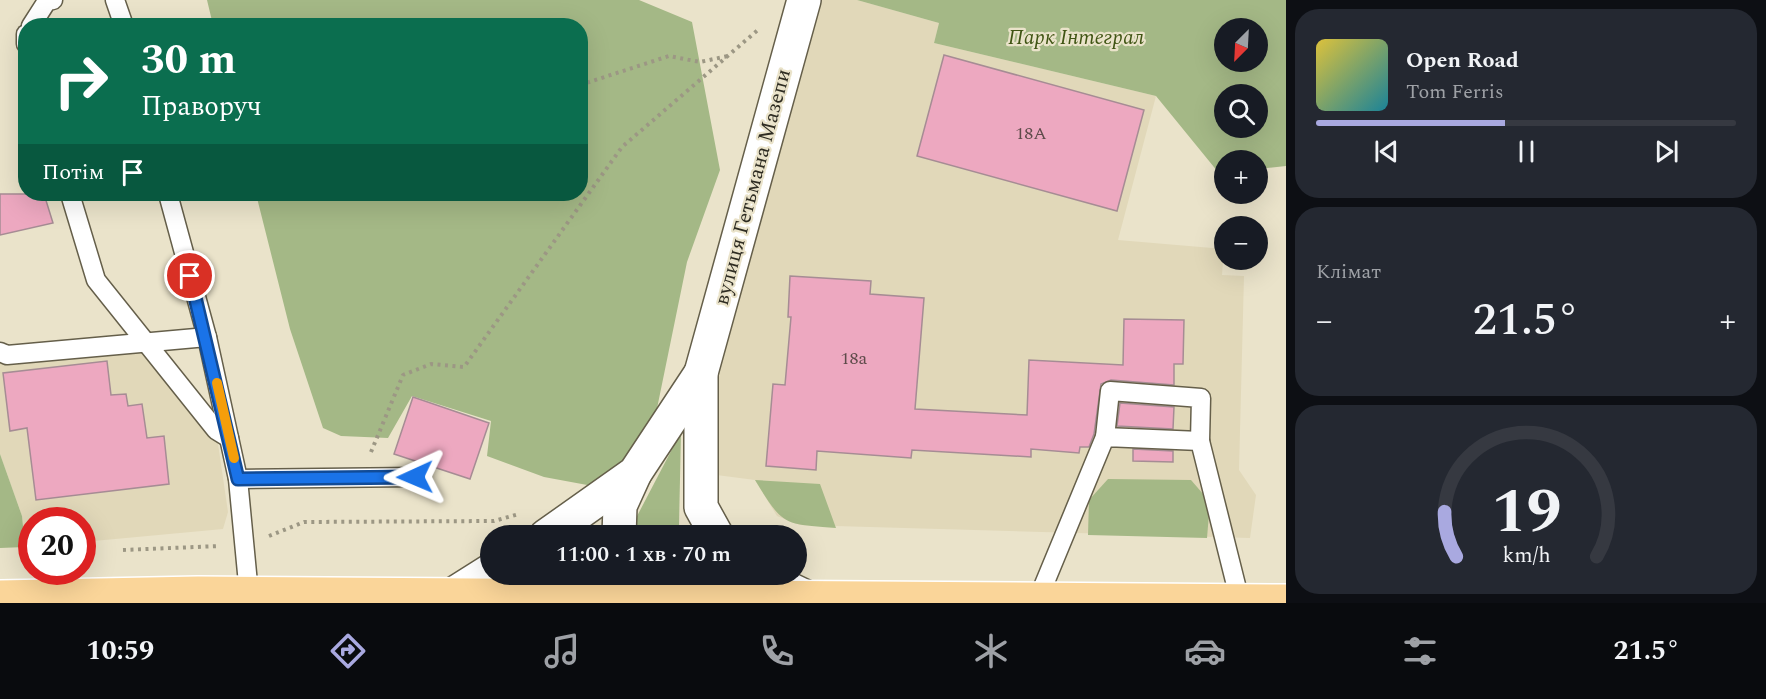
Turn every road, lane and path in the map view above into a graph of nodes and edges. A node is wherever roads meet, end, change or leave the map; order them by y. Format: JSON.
{"nodes":[{"id":1,"x":52,"y":0,"type":"edge"},
{"id":2,"x":115,"y":0,"type":"edge"},
{"id":3,"x":804,"y":0,"type":"edge"},
{"id":4,"x":36,"y":18,"type":"edge"},
{"id":5,"x":121,"y":18,"type":"edge"},
{"id":6,"x":762,"y":20,"type":"dead end"},
{"id":7,"x":729,"y":56,"type":"junction"},
{"id":8,"x":588,"y":82,"type":"edge"},
{"id":9,"x":588,"y":194,"type":"edge"},
{"id":10,"x":72,"y":201,"type":"edge"},
{"id":11,"x":170,"y":201,"type":"edge"},
{"id":12,"x":583,"y":201,"type":"edge"},
{"id":13,"x":207,"y":337,"type":"junction"},
{"id":14,"x":147,"y":343,"type":"junction"},
{"id":15,"x":0,"y":352,"type":"edge"},
{"id":16,"x":701,"y":373,"type":"junction"},
{"id":17,"x":1105,"y":437,"type":"junction"},
{"id":18,"x":229,"y":438,"type":"junction"},
{"id":19,"x":1200,"y":441,"type":"junction"},
{"id":20,"x":635,"y":473,"type":"junction"},
{"id":21,"x":360,"y":477,"type":"junction"},
{"id":22,"x":415,"y":477,"type":"dead end"},
{"id":23,"x":238,"y":479,"type":"junction"},
{"id":24,"x":699,"y":521,"type":"edge"},
{"id":25,"x":537,"y":523,"type":"edge"},
{"id":26,"x":619,"y":525,"type":"edge"},
{"id":27,"x":244,"y":545,"type":"junction"},
{"id":28,"x":123,"y":550,"type":"dead end"},
{"id":29,"x":480,"y":577,"type":"edge"},
{"id":30,"x":608,"y":585,"type":"edge"},
{"id":31,"x":684,"y":585,"type":"edge"},
{"id":32,"x":781,"y":585,"type":"edge"},
{"id":33,"x":249,"y":594,"type":"junction"},
{"id":34,"x":452,"y":595,"type":"junction"},
{"id":35,"x":0,"y":597,"type":"edge"},
{"id":36,"x":198,"y":598,"type":"edge"},
{"id":37,"x":808,"y":598,"type":"junction"},
{"id":38,"x":1038,"y":599,"type":"junction"},
{"id":39,"x":1240,"y":601,"type":"junction"},
{"id":40,"x":1286,"y":601,"type":"edge"}],
"edges":[{"from":1,"to":4,"type":"lane"},
{"from":2,"to":5,"type":"lane"},
{"from":3,"to":16,"type":"street","name":"вулиця Гетьмана Мазепи"},
{"from":6,"to":7,"type":"path"},
{"from":7,"to":8,"type":"path"},
{"from":7,"to":9,"type":"path"},
{"from":10,"to":14,"type":"lane"},
{"from":11,"to":13,"type":"lane"},
{"from":12,"to":21,"type":"path"},
{"from":13,"to":14,"type":"lane"},
{"from":13,"to":18,"type":"lane"},
{"from":14,"to":15,"type":"lane"},
{"from":14,"to":18,"type":"lane"},
{"from":16,"to":20,"type":"street"},
{"from":16,"to":24,"type":"street"},
{"from":17,"to":19,"type":"lane"},
{"from":17,"to":19,"type":"lane"},
{"from":17,"to":38,"type":"lane"},
{"from":18,"to":23,"type":"lane"},
{"from":19,"to":39,"type":"lane"},
{"from":20,"to":25,"type":"street"},
{"from":20,"to":26,"type":"street"},
{"from":21,"to":22,"type":"lane"},
{"from":21,"to":23,"type":"lane"},
{"from":23,"to":27,"type":"lane"},
{"from":25,"to":27,"type":"path"},
{"from":27,"to":28,"type":"path"},
{"from":27,"to":33,"type":"lane"},
{"from":29,"to":34,"type":"street"},
{"from":30,"to":34,"type":"main road"},
{"from":31,"to":37,"type":"main road"},
{"from":32,"to":37,"type":"street"},
{"from":33,"to":34,"type":"main road"},
{"from":33,"to":36,"type":"main road"},
{"from":35,"to":36,"type":"main road"},
{"from":37,"to":38,"type":"main road"},
{"from":38,"to":39,"type":"main road"},
{"from":39,"to":40,"type":"main road"}]}
